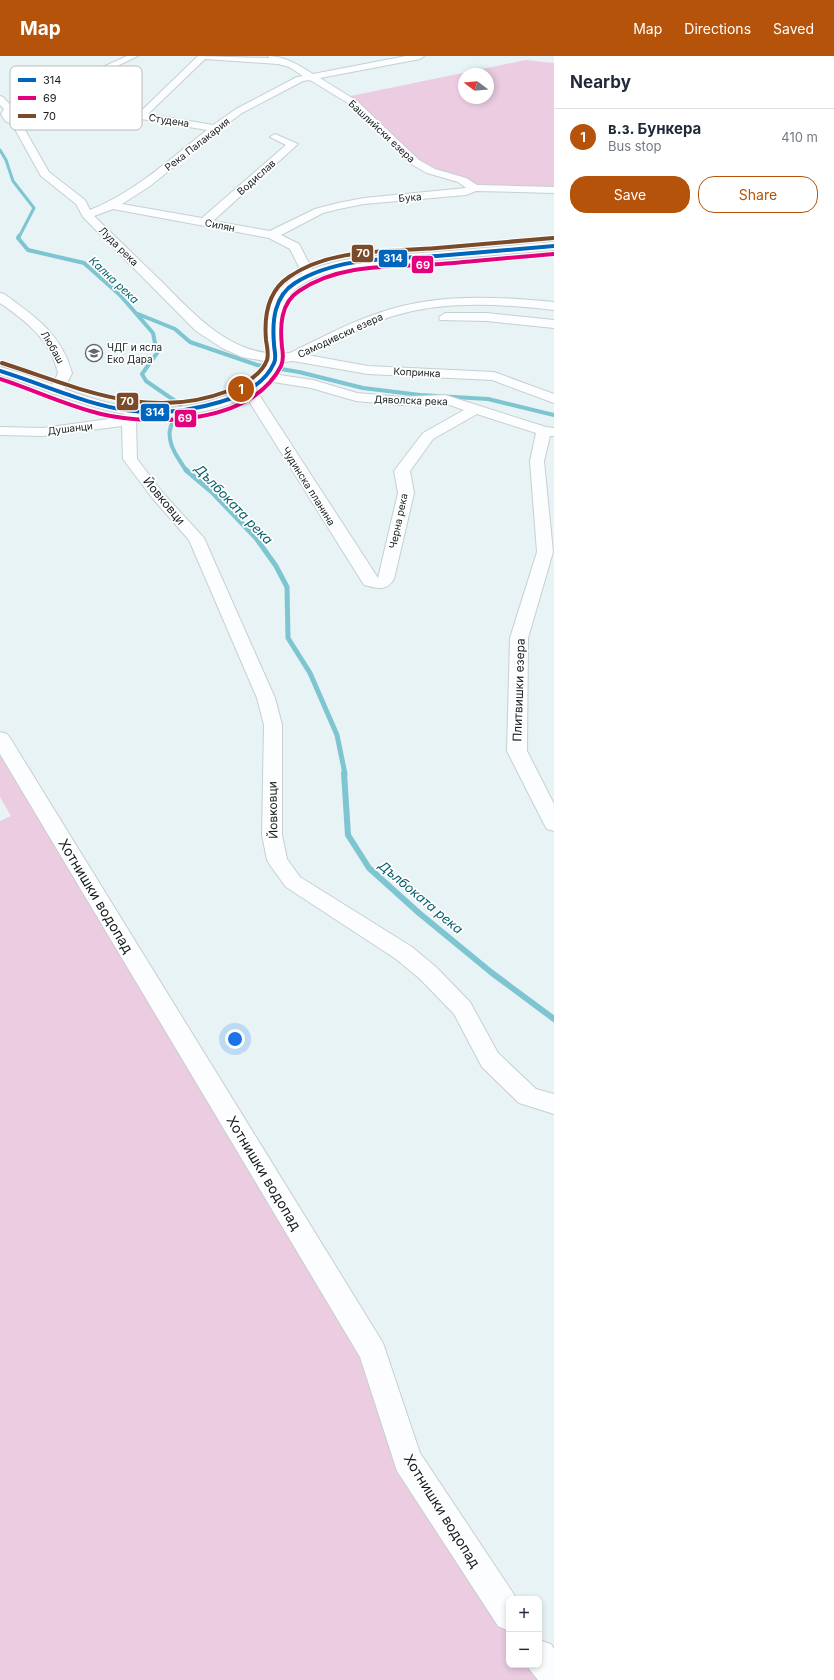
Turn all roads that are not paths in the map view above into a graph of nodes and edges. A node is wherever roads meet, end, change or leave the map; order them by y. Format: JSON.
{"nodes":[{"id":1,"x":134,"y":56,"type":"edge"},
{"id":2,"x":202,"y":56,"type":"edge"},
{"id":3,"x":420,"y":56,"type":"edge"},
{"id":4,"x":275,"y":58,"type":"edge"},
{"id":5,"x":111,"y":66,"type":"edge"},
{"id":6,"x":310,"y":77,"type":"junction"},
{"id":7,"x":0,"y":99,"type":"edge"},
{"id":8,"x":142,"y":115,"type":"edge"},
{"id":9,"x":142,"y":116,"type":"edge"},
{"id":10,"x":10,"y":120,"type":"edge"},
{"id":11,"x":215,"y":128,"type":"junction"},
{"id":12,"x":20,"y":130,"type":"edge"},
{"id":13,"x":275,"y":137,"type":"dead end"},
{"id":14,"x":474,"y":188,"type":"junction"},
{"id":15,"x":554,"y":190,"type":"edge"},
{"id":16,"x":112,"y":205,"type":"junction"},
{"id":17,"x":87,"y":215,"type":"junction"},
{"id":18,"x":206,"y":222,"type":"junction"},
{"id":19,"x":272,"y":235,"type":"junction"},
{"id":20,"x":554,"y":246,"type":"edge"},
{"id":21,"x":309,"y":275,"type":"junction"},
{"id":22,"x":0,"y":297,"type":"edge"},
{"id":23,"x":554,"y":306,"type":"edge"},
{"id":24,"x":410,"y":308,"type":"junction"},
{"id":25,"x":554,"y":324,"type":"edge"},
{"id":26,"x":293,"y":357,"type":"junction"},
{"id":27,"x":276,"y":359,"type":"junction"},
{"id":28,"x":0,"y":371,"type":"edge"},
{"id":29,"x":266,"y":377,"type":"junction"},
{"id":30,"x":249,"y":390,"type":"junction"},
{"id":31,"x":57,"y":391,"type":"junction"},
{"id":32,"x":554,"y":399,"type":"edge"},
{"id":33,"x":476,"y":408,"type":"junction"},
{"id":34,"x":131,"y":417,"type":"junction"},
{"id":35,"x":0,"y":431,"type":"edge"},
{"id":36,"x":549,"y":432,"type":"edge"},
{"id":37,"x":370,"y":581,"type":"joint"},
{"id":38,"x":0,"y":738,"type":"edge"},
{"id":39,"x":554,"y":824,"type":"edge"},
{"id":40,"x":554,"y":1104,"type":"edge"},
{"id":41,"x":506,"y":1610,"type":"edge"},
{"id":42,"x":542,"y":1660,"type":"edge"},
{"id":43,"x":554,"y":1674,"type":"edge"}],
"edges":[{"from":1,"to":5,"type":"street"},
{"from":2,"to":4,"type":"street","name":"Башлийски езера"},
{"from":2,"to":8,"type":"street"},
{"from":3,"to":6,"type":"street","name":"Река Палакария"},
{"from":4,"to":6,"type":"street","name":"Башлийски езера"},
{"from":6,"to":11,"type":"street","name":"Река Палакария"},
{"from":6,"to":14,"type":"street","name":"Башлийски езера"},
{"from":7,"to":10,"type":"street","name":"Луда река"},
{"from":9,"to":11,"type":"street","name":"Студена"},
{"from":11,"to":16,"type":"street","name":"Река Палакария"},
{"from":12,"to":17,"type":"street","name":"Луда река"},
{"from":13,"to":18,"type":"street","name":"Водислав"},
{"from":14,"to":15,"type":"street","name":"Бука"},
{"from":14,"to":19,"type":"street","name":"Бука"},
{"from":16,"to":17,"type":"street","name":"Река Палакария"},
{"from":16,"to":18,"type":"street","name":"Силян"},
{"from":17,"to":27,"type":"street","name":"Луда река"},
{"from":18,"to":19,"type":"street","name":"Силян"},
{"from":19,"to":21,"type":"street","name":"Силян"},
{"from":20,"to":21,"type":"street"},
{"from":21,"to":27,"type":"street"},
{"from":22,"to":31,"type":"street","name":"Любаш"},
{"from":23,"to":24,"type":"street","name":"Самодивски езера"},
{"from":24,"to":25,"type":"street"},
{"from":24,"to":26,"type":"street","name":"Самодивски езера"},
{"from":26,"to":27,"type":"street","name":"Копринка"},
{"from":26,"to":32,"type":"street","name":"Копринка"},
{"from":27,"to":29,"type":"street"},
{"from":28,"to":31,"type":"street"},
{"from":29,"to":30,"type":"street"},
{"from":29,"to":33,"type":"street","name":"Дяволска река"},
{"from":30,"to":34,"type":"street"},
{"from":30,"to":37,"type":"street","name":"Чудинска планина"},
{"from":31,"to":34,"type":"street"},
{"from":33,"to":36,"type":"street","name":"Дяволска река"},
{"from":33,"to":37,"type":"street","name":"Черна река"},
{"from":34,"to":35,"type":"street","name":"Душанци"},
{"from":34,"to":40,"type":"street","name":"Йовковци"},
{"from":36,"to":39,"type":"street","name":"Плитвишки езера"},
{"from":38,"to":41,"type":"street","name":"Хотнишки водопад"},
{"from":42,"to":43,"type":"street"}]}
